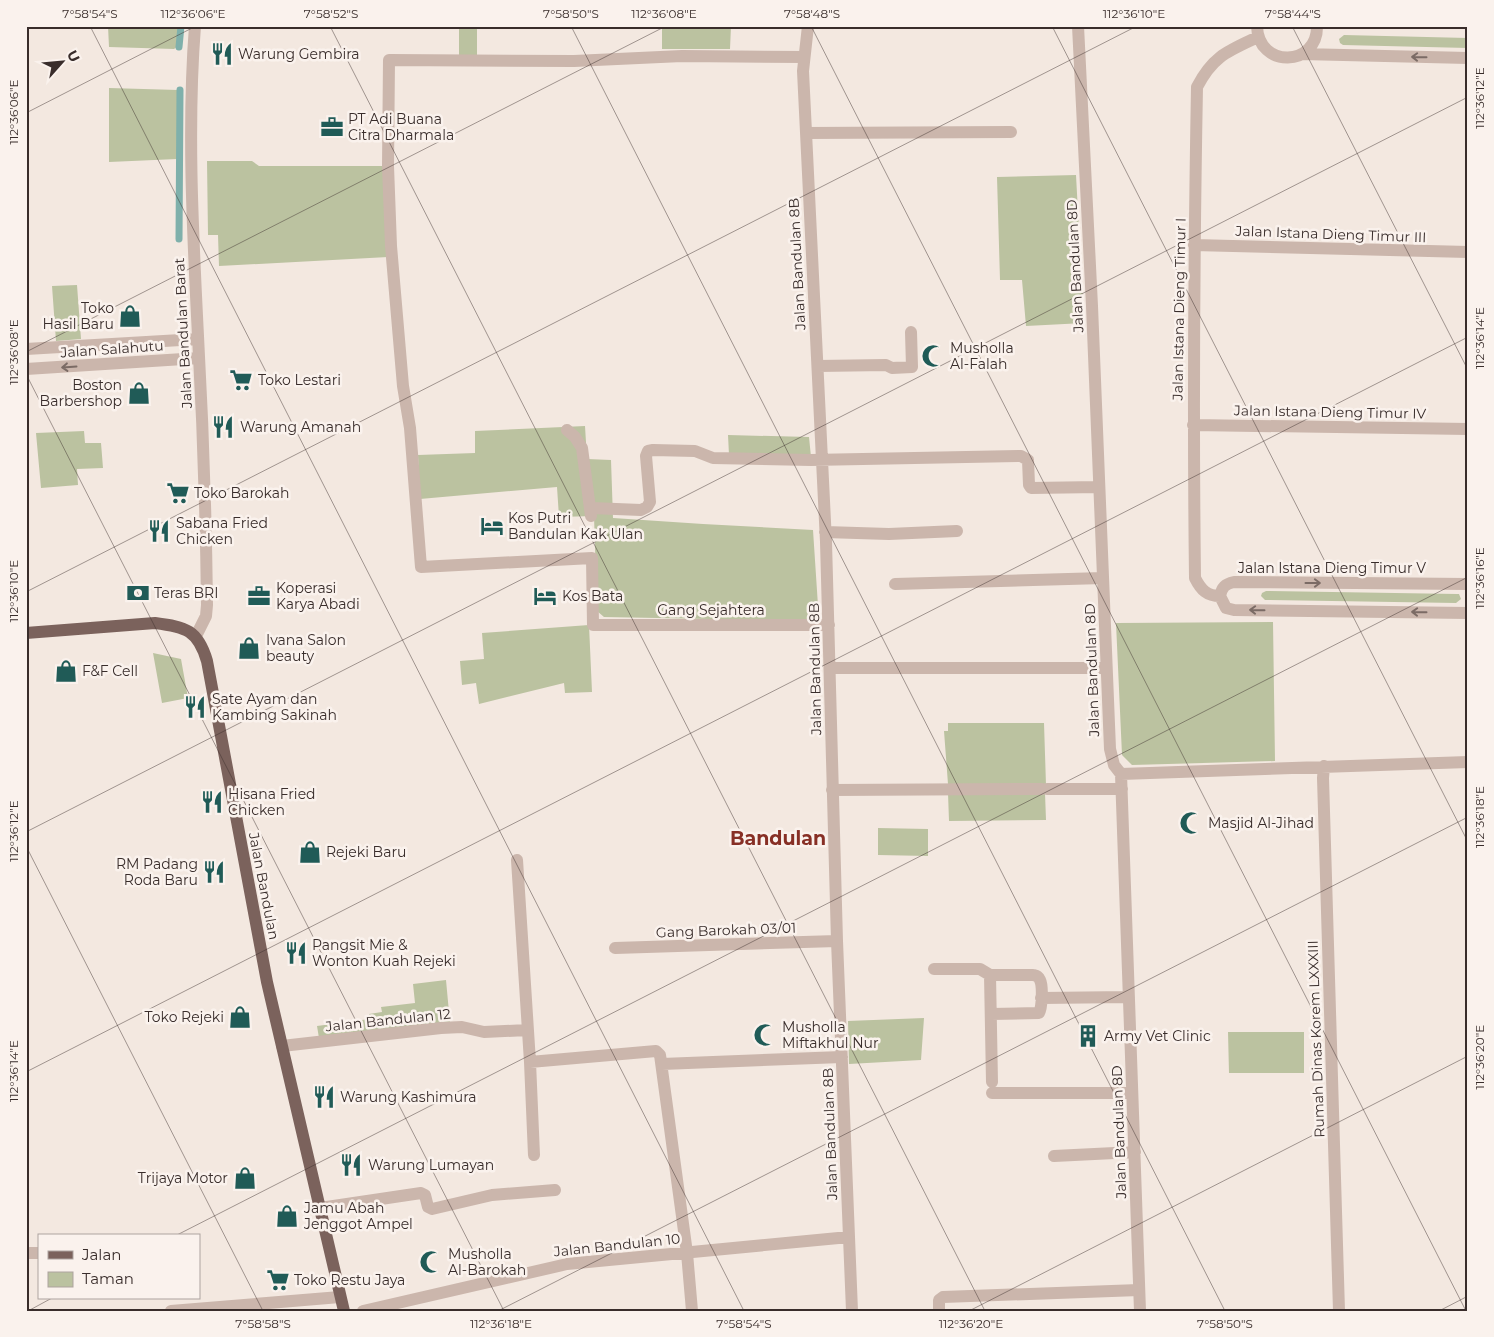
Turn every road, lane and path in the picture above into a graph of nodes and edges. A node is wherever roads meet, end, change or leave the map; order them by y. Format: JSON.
{"nodes":[{"id":1,"x":195,"y":26,"type":"edge"},
{"id":2,"x":808,"y":26,"type":"edge"},
{"id":3,"x":1078,"y":26,"type":"edge"},
{"id":4,"x":1317,"y":26,"type":"edge"},
{"id":5,"x":1257,"y":32,"type":"edge"},
{"id":6,"x":1302,"y":54,"type":"junction"},
{"id":7,"x":804,"y":57,"type":"junction"},
{"id":8,"x":1468,"y":58,"type":"edge"},
{"id":9,"x":1011,"y":132,"type":"dead end"},
{"id":10,"x":806,"y":133,"type":"junction"},
{"id":11,"x":1194,"y":245,"type":"junction"},
{"id":12,"x":1468,"y":252,"type":"edge"},
{"id":13,"x":912,"y":332,"type":"dead end"},
{"id":14,"x":198,"y":339,"type":"junction"},
{"id":15,"x":137,"y":342,"type":"junction"},
{"id":16,"x":26,"y":349,"type":"edge"},
{"id":17,"x":199,"y":358,"type":"junction"},
{"id":18,"x":139,"y":362,"type":"junction"},
{"id":19,"x":818,"y":366,"type":"junction"},
{"id":20,"x":26,"y":369,"type":"edge"},
{"id":21,"x":1193,"y":425,"type":"junction"},
{"id":22,"x":1468,"y":429,"type":"edge"},
{"id":23,"x":566,"y":430,"type":"dead end"},
{"id":24,"x":822,"y":460,"type":"junction"},
{"id":25,"x":1099,"y":487,"type":"junction"},
{"id":26,"x":957,"y":531,"type":"dead end"},
{"id":27,"x":826,"y":532,"type":"junction"},
{"id":28,"x":1103,"y":578,"type":"junction"},
{"id":29,"x":896,"y":584,"type":"dead end"},
{"id":30,"x":1468,"y":584,"type":"edge"},
{"id":31,"x":1220,"y":596,"type":"junction"},
{"id":32,"x":1468,"y":613,"type":"edge"},
{"id":33,"x":829,"y":625,"type":"junction"},
{"id":34,"x":26,"y":633,"type":"edge"},
{"id":35,"x":196,"y":636,"type":"junction"},
{"id":36,"x":830,"y":668,"type":"junction"},
{"id":37,"x":1106,"y":668,"type":"junction"},
{"id":38,"x":1468,"y":762,"type":"edge"},
{"id":39,"x":1324,"y":766,"type":"junction"},
{"id":40,"x":1122,"y":774,"type":"junction"},
{"id":41,"x":1122,"y":789,"type":"junction"},
{"id":42,"x":832,"y":790,"type":"junction"},
{"id":43,"x":517,"y":860,"type":"dead end"},
{"id":44,"x":837,"y":941,"type":"junction"},
{"id":45,"x":615,"y":948,"type":"dead end"},
{"id":46,"x":934,"y":969,"type":"dead end"},
{"id":47,"x":990,"y":975,"type":"junction"},
{"id":48,"x":1129,"y":997,"type":"junction"},
{"id":49,"x":1041,"y":998,"type":"junction"},
{"id":50,"x":991,"y":1014,"type":"junction"},
{"id":51,"x":527,"y":1030,"type":"junction"},
{"id":52,"x":282,"y":1046,"type":"junction"},
{"id":53,"x":842,"y":1057,"type":"junction"},
{"id":54,"x":530,"y":1062,"type":"junction"},
{"id":55,"x":662,"y":1064,"type":"junction"},
{"id":56,"x":1132,"y":1093,"type":"junction"},
{"id":57,"x":1135,"y":1152,"type":"junction"},
{"id":58,"x":534,"y":1155,"type":"dead end"},
{"id":59,"x":1054,"y":1156,"type":"dead end"},
{"id":60,"x":555,"y":1190,"type":"dead end"},
{"id":61,"x":320,"y":1208,"type":"junction"},
{"id":62,"x":849,"y":1236,"type":"junction"},
{"id":63,"x":687,"y":1253,"type":"junction"},
{"id":64,"x":1139,"y":1290,"type":"junction"},
{"id":65,"x":340,"y":1297,"type":"junction"},
{"id":66,"x":171,"y":1311,"type":"edge"},
{"id":67,"x":344,"y":1311,"type":"edge"},
{"id":68,"x":363,"y":1311,"type":"edge"},
{"id":69,"x":692,"y":1311,"type":"edge"},
{"id":70,"x":852,"y":1311,"type":"edge"},
{"id":71,"x":939,"y":1311,"type":"edge"},
{"id":72,"x":1140,"y":1311,"type":"edge"},
{"id":73,"x":1339,"y":1311,"type":"edge"}],
"edges":[{"from":1,"to":14,"type":"street","name":"Jalan Bandulan Barat"},
{"from":2,"to":7,"type":"street","name":"Jalan Bandulan 8B"},
{"from":3,"to":25,"type":"street","name":"Jalan Bandulan 8D"},
{"from":4,"to":6,"type":"street"},
{"from":5,"to":6,"type":"street"},
{"from":5,"to":11,"type":"street","name":"Jalan Istana Dieng Timur I"},
{"from":8,"to":6,"type":"street","one_way":true},
{"from":7,"to":10,"type":"street","name":"Jalan Bandulan 8B"},
{"from":7,"to":33,"type":"street","name":"Gang Sejahtera"},
{"from":9,"to":10,"type":"street"},
{"from":10,"to":19,"type":"street","name":"Jalan Bandulan 8B"},
{"from":11,"to":12,"type":"street","name":"Jalan Istana Dieng Timur III"},
{"from":11,"to":21,"type":"street","name":"Jalan Istana Dieng Timur I"},
{"from":13,"to":19,"type":"street"},
{"from":14,"to":15,"type":"street","name":"Jalan Salahutu"},
{"from":14,"to":17,"type":"street","name":"Jalan Bandulan Barat"},
{"from":15,"to":16,"type":"street","name":"Jalan Salahutu"},
{"from":15,"to":18,"type":"street"},
{"from":17,"to":18,"type":"street","name":"Jalan Salahutu"},
{"from":17,"to":35,"type":"street","name":"Jalan Bandulan Barat"},
{"from":18,"to":20,"type":"street","name":"Jalan Salahutu","one_way":true},
{"from":19,"to":24,"type":"street","name":"Jalan Bandulan 8B"},
{"from":21,"to":22,"type":"street","name":"Jalan Istana Dieng Timur IV"},
{"from":21,"to":31,"type":"street","name":"Jalan Istana Dieng Timur I"},
{"from":23,"to":24,"type":"street"},
{"from":24,"to":25,"type":"street"},
{"from":24,"to":27,"type":"street","name":"Jalan Bandulan 8B"},
{"from":25,"to":28,"type":"street","name":"Jalan Bandulan 8D"},
{"from":26,"to":27,"type":"street"},
{"from":27,"to":33,"type":"street","name":"Jalan Bandulan 8B"},
{"from":28,"to":29,"type":"street"},
{"from":28,"to":37,"type":"street","name":"Jalan Bandulan 8D"},
{"from":31,"to":30,"type":"street","name":"Jalan Istana Dieng Timur V","one_way":true},
{"from":32,"to":31,"type":"street","one_way":true},
{"from":33,"to":36,"type":"street","name":"Jalan Bandulan 8B"},
{"from":34,"to":35,"type":"main road"},
{"from":35,"to":52,"type":"main road","name":"Jalan Bandulan"},
{"from":36,"to":37,"type":"street"},
{"from":36,"to":42,"type":"street","name":"Jalan Bandulan 8B"},
{"from":37,"to":40,"type":"street","name":"Jalan Bandulan 8D"},
{"from":38,"to":39,"type":"street"},
{"from":39,"to":40,"type":"street"},
{"from":39,"to":73,"type":"street","name":"Rumah Dinas Korem LXXXIII"},
{"from":40,"to":41,"type":"street","name":"Jalan Bandulan 8D"},
{"from":41,"to":42,"type":"street"},
{"from":41,"to":48,"type":"street","name":"Jalan Bandulan 8D"},
{"from":42,"to":44,"type":"street","name":"Jalan Bandulan 8B"},
{"from":43,"to":51,"type":"street"},
{"from":44,"to":45,"type":"street","name":"Gang Barokah 03/01"},
{"from":44,"to":53,"type":"street","name":"Jalan Bandulan 8B"},
{"from":46,"to":47,"type":"street"},
{"from":47,"to":49,"type":"street"},
{"from":47,"to":50,"type":"street"},
{"from":48,"to":49,"type":"street"},
{"from":48,"to":56,"type":"street","name":"Jalan Bandulan 8D"},
{"from":49,"to":50,"type":"street"},
{"from":50,"to":56,"type":"street"},
{"from":51,"to":52,"type":"street","name":"Jalan Bandulan 12"},
{"from":51,"to":54,"type":"street"},
{"from":52,"to":61,"type":"main road","name":"Jalan Bandulan"},
{"from":53,"to":55,"type":"street"},
{"from":53,"to":62,"type":"street","name":"Jalan Bandulan 8B"},
{"from":54,"to":55,"type":"street"},
{"from":54,"to":58,"type":"street"},
{"from":55,"to":63,"type":"street"},
{"from":56,"to":57,"type":"street","name":"Jalan Bandulan 8D"},
{"from":57,"to":59,"type":"street"},
{"from":57,"to":64,"type":"street","name":"Jalan Bandulan 8D"},
{"from":60,"to":61,"type":"street"},
{"from":61,"to":65,"type":"main road","name":"Jalan Bandulan"},
{"from":62,"to":63,"type":"street","name":"Jalan Bandulan 10"},
{"from":62,"to":70,"type":"street","name":"Jalan Bandulan 8B"},
{"from":63,"to":68,"type":"street","name":"Jalan Bandulan 10"},
{"from":63,"to":69,"type":"street"},
{"from":64,"to":71,"type":"street"},
{"from":64,"to":72,"type":"street","name":"Jalan Bandulan 8D"},
{"from":65,"to":66,"type":"street"},
{"from":65,"to":67,"type":"main road","name":"Jalan Bandulan"}]}
